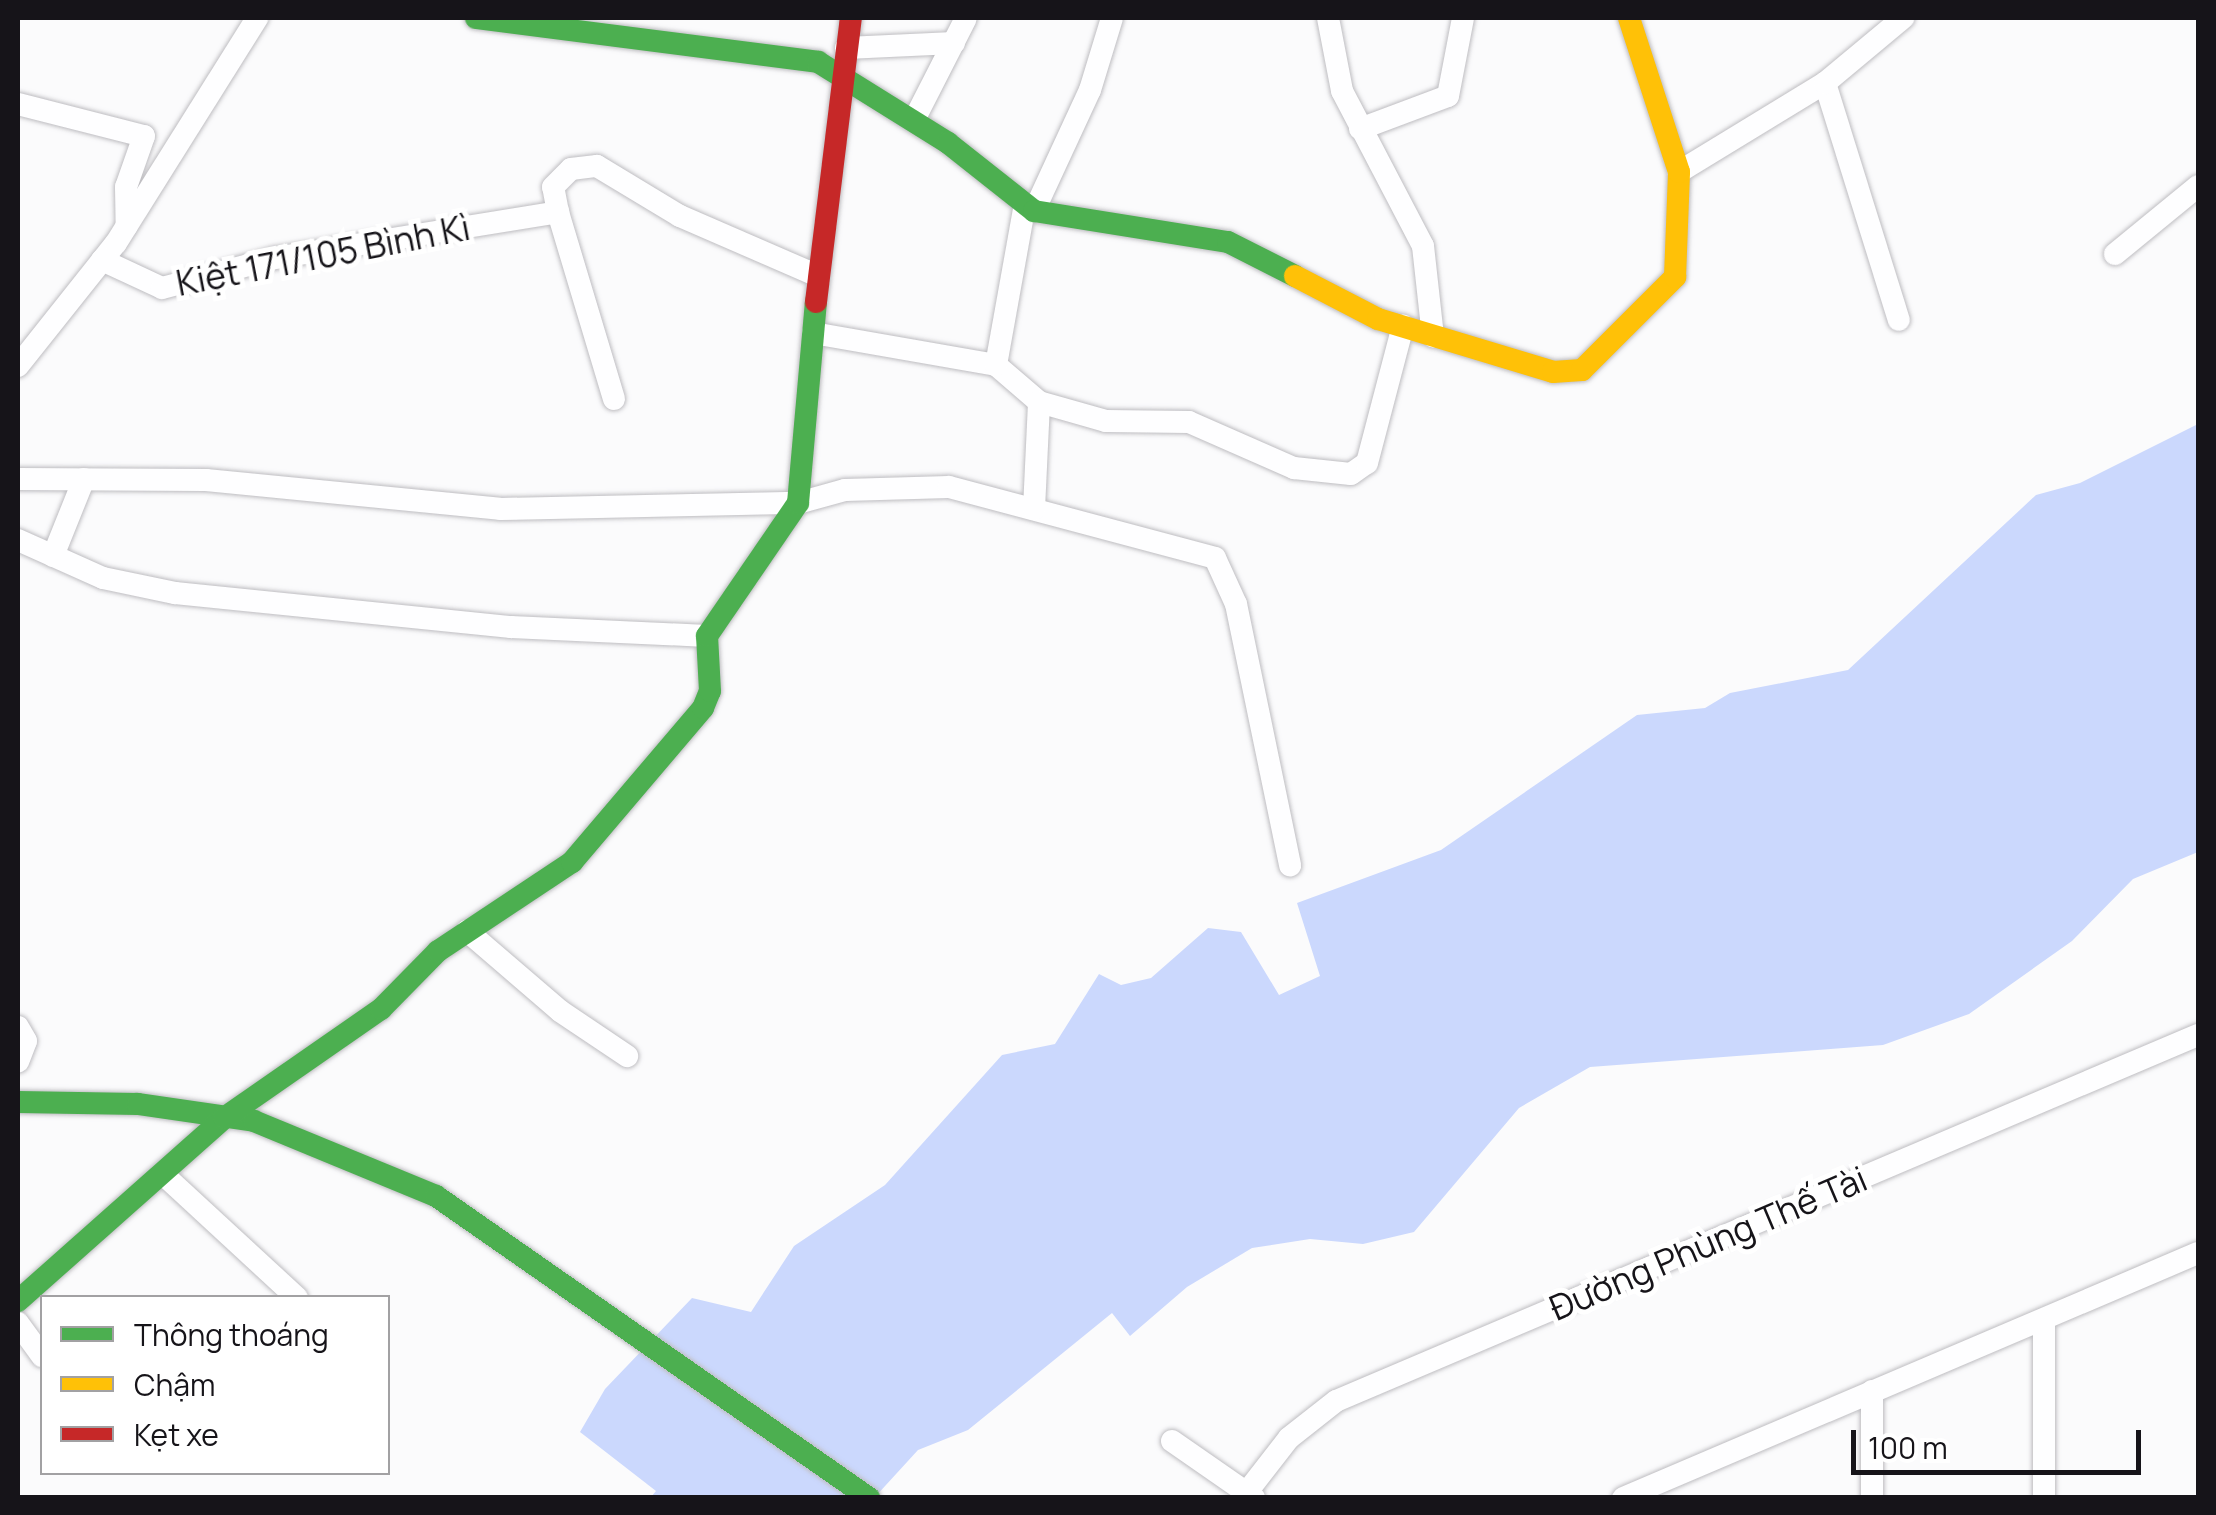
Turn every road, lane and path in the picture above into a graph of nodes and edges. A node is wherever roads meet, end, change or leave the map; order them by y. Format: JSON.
{"nodes":[{"id":1,"x":257,"y":18,"type":"edge"},
{"id":2,"x":476,"y":18,"type":"edge"},
{"id":3,"x":851,"y":18,"type":"edge"},
{"id":4,"x":966,"y":18,"type":"edge"},
{"id":5,"x":1112,"y":18,"type":"edge"},
{"id":6,"x":1328,"y":18,"type":"edge"},
{"id":7,"x":1463,"y":18,"type":"edge"},
{"id":8,"x":1629,"y":18,"type":"edge"},
{"id":9,"x":1903,"y":18,"type":"edge"},
{"id":10,"x":572,"y":26,"type":"edge"},
{"id":11,"x":954,"y":43,"type":"junction"},
{"id":12,"x":846,"y":48,"type":"junction"},
{"id":13,"x":842,"y":76,"type":"junction"},
{"id":14,"x":1824,"y":83,"type":"junction"},
{"id":15,"x":18,"y":104,"type":"edge"},
{"id":16,"x":914,"y":120,"type":"junction"},
{"id":17,"x":1360,"y":130,"type":"junction"},
{"id":18,"x":1679,"y":172,"type":"junction"},
{"id":19,"x":2198,"y":186,"type":"edge"},
{"id":20,"x":1029,"y":208,"type":"junction"},
{"id":21,"x":558,"y":212,"type":"junction"},
{"id":22,"x":126,"y":226,"type":"junction"},
{"id":23,"x":2115,"y":254,"type":"dead end"},
{"id":24,"x":102,"y":260,"type":"junction"},
{"id":25,"x":818,"y":276,"type":"junction"},
{"id":26,"x":1899,"y":320,"type":"dead end"},
{"id":27,"x":1402,"y":326,"type":"junction"},
{"id":28,"x":813,"y":333,"type":"junction"},
{"id":29,"x":1433,"y":336,"type":"junction"},
{"id":30,"x":996,"y":365,"type":"junction"},
{"id":31,"x":18,"y":366,"type":"edge"},
{"id":32,"x":614,"y":399,"type":"dead end"},
{"id":33,"x":1039,"y":402,"type":"junction"},
{"id":34,"x":18,"y":479,"type":"edge"},
{"id":35,"x":84,"y":479,"type":"junction"},
{"id":36,"x":798,"y":502,"type":"junction"},
{"id":37,"x":1034,"y":509,"type":"junction"},
{"id":38,"x":18,"y":540,"type":"edge"},
{"id":39,"x":53,"y":556,"type":"junction"},
{"id":40,"x":707,"y":636,"type":"junction"},
{"id":41,"x":1290,"y":865,"type":"dead end"},
{"id":42,"x":468,"y":931,"type":"junction"},
{"id":43,"x":18,"y":1027,"type":"edge"},
{"id":44,"x":2198,"y":1035,"type":"edge"},
{"id":45,"x":627,"y":1056,"type":"dead end"},
{"id":46,"x":18,"y":1062,"type":"edge"},
{"id":47,"x":18,"y":1102,"type":"edge"},
{"id":48,"x":224,"y":1118,"type":"junction"},
{"id":49,"x":166,"y":1176,"type":"junction"},
{"id":50,"x":2198,"y":1253,"type":"edge"},
{"id":51,"x":294,"y":1295,"type":"edge"},
{"id":52,"x":18,"y":1301,"type":"edge"},
{"id":53,"x":2044,"y":1320,"type":"junction"},
{"id":54,"x":18,"y":1323,"type":"edge"},
{"id":55,"x":40,"y":1353,"type":"edge"},
{"id":56,"x":1872,"y":1391,"type":"junction"},
{"id":57,"x":1172,"y":1441,"type":"dead end"},
{"id":58,"x":1251,"y":1495,"type":"edge"},
{"id":59,"x":869,"y":1498,"type":"edge"},
{"id":60,"x":1623,"y":1498,"type":"edge"},
{"id":61,"x":1872,"y":1498,"type":"edge"},
{"id":62,"x":2044,"y":1498,"type":"edge"}],
"edges":[{"from":1,"to":22,"type":"street"},
{"from":2,"to":10,"type":"street"},
{"from":3,"to":12,"type":"street"},
{"from":4,"to":11,"type":"street"},
{"from":5,"to":20,"type":"street"},
{"from":6,"to":17,"type":"street"},
{"from":7,"to":17,"type":"street"},
{"from":8,"to":18,"type":"street"},
{"from":9,"to":14,"type":"street"},
{"from":10,"to":13,"type":"street"},
{"from":11,"to":12,"type":"street"},
{"from":11,"to":16,"type":"street"},
{"from":12,"to":13,"type":"street"},
{"from":13,"to":16,"type":"street"},
{"from":13,"to":25,"type":"street"},
{"from":14,"to":18,"type":"street"},
{"from":14,"to":26,"type":"street"},
{"from":15,"to":22,"type":"street"},
{"from":16,"to":20,"type":"street"},
{"from":17,"to":29,"type":"street"},
{"from":18,"to":29,"type":"street"},
{"from":19,"to":23,"type":"street"},
{"from":20,"to":27,"type":"street"},
{"from":20,"to":30,"type":"street"},
{"from":21,"to":24,"type":"street","name":"Kiệt 171/105 Bình Kì"},
{"from":21,"to":25,"type":"street"},
{"from":21,"to":32,"type":"street"},
{"from":22,"to":24,"type":"street"},
{"from":24,"to":31,"type":"street"},
{"from":25,"to":28,"type":"street"},
{"from":27,"to":29,"type":"street"},
{"from":27,"to":33,"type":"street"},
{"from":28,"to":30,"type":"street"},
{"from":28,"to":36,"type":"street"},
{"from":30,"to":33,"type":"street"},
{"from":33,"to":37,"type":"street"},
{"from":34,"to":35,"type":"street"},
{"from":35,"to":36,"type":"street"},
{"from":35,"to":39,"type":"street"},
{"from":36,"to":37,"type":"street"},
{"from":36,"to":40,"type":"street"},
{"from":37,"to":41,"type":"street"},
{"from":38,"to":39,"type":"street"},
{"from":39,"to":40,"type":"street"},
{"from":40,"to":42,"type":"street"},
{"from":42,"to":45,"type":"street"},
{"from":42,"to":48,"type":"street"},
{"from":43,"to":46,"type":"street"},
{"from":44,"to":58,"type":"street","name":"Đường Phùng Thế Tài"},
{"from":47,"to":48,"type":"street"},
{"from":48,"to":49,"type":"street"},
{"from":48,"to":59,"type":"street"},
{"from":49,"to":51,"type":"street"},
{"from":49,"to":52,"type":"street"},
{"from":50,"to":53,"type":"street"},
{"from":53,"to":56,"type":"street"},
{"from":53,"to":62,"type":"street"},
{"from":54,"to":55,"type":"street"},
{"from":56,"to":60,"type":"street"},
{"from":56,"to":61,"type":"street"},
{"from":57,"to":58,"type":"street"}]}
